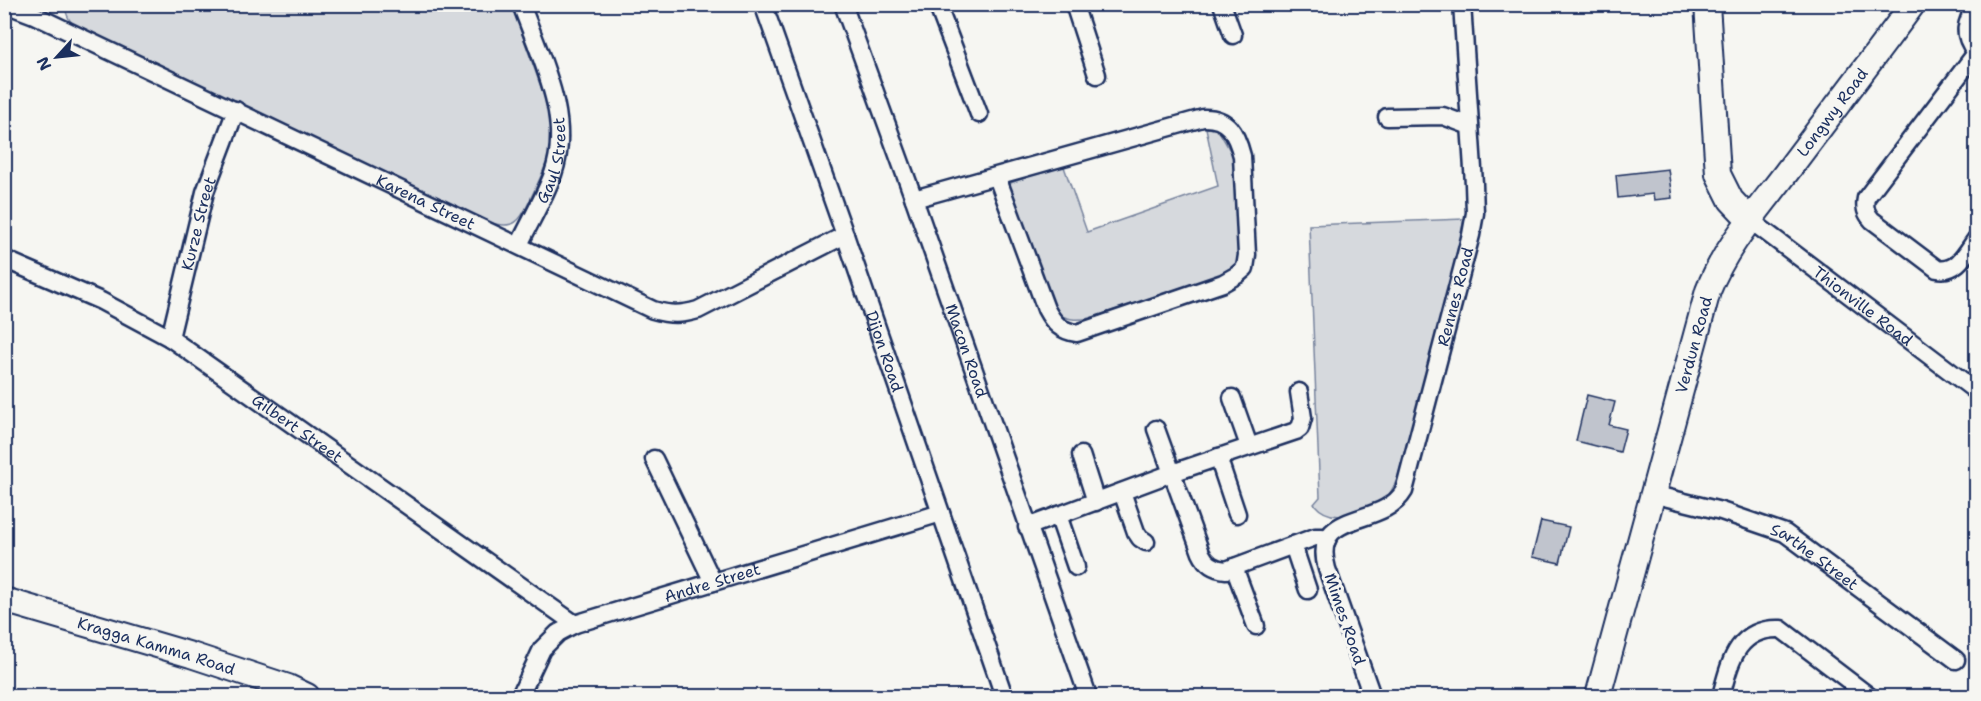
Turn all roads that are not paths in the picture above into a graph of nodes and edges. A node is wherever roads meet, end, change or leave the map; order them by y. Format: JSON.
{"nodes":[{"id":1,"x":5,"y":4,"type":"edge"},
{"id":2,"x":521,"y":4,"type":"edge"},
{"id":3,"x":763,"y":4,"type":"edge"},
{"id":4,"x":843,"y":4,"type":"edge"},
{"id":5,"x":937,"y":4,"type":"edge"},
{"id":6,"x":1074,"y":4,"type":"edge"},
{"id":7,"x":1222,"y":4,"type":"edge"},
{"id":8,"x":1462,"y":4,"type":"edge"},
{"id":9,"x":1707,"y":4,"type":"edge"},
{"id":10,"x":1913,"y":4,"type":"edge"},
{"id":11,"x":1976,"y":4,"type":"edge"},
{"id":12,"x":39,"y":10,"type":"edge"},
{"id":13,"x":1233,"y":35,"type":"dead end"},
{"id":14,"x":1977,"y":53,"type":"edge"},
{"id":15,"x":1097,"y":75,"type":"dead end"},
{"id":16,"x":236,"y":110,"type":"junction"},
{"id":17,"x":979,"y":114,"type":"dead end"},
{"id":18,"x":1387,"y":117,"type":"dead end"},
{"id":19,"x":1470,"y":126,"type":"junction"},
{"id":20,"x":997,"y":177,"type":"junction"},
{"id":21,"x":914,"y":200,"type":"junction"},
{"id":22,"x":1750,"y":220,"type":"junction"},
{"id":23,"x":845,"y":235,"type":"junction"},
{"id":24,"x":1977,"y":239,"type":"edge"},
{"id":25,"x":519,"y":245,"type":"junction"},
{"id":26,"x":4,"y":259,"type":"edge"},
{"id":27,"x":170,"y":338,"type":"junction"},
{"id":28,"x":1977,"y":391,"type":"edge"},
{"id":29,"x":1299,"y":392,"type":"dead end"},
{"id":30,"x":1233,"y":398,"type":"dead end"},
{"id":31,"x":1156,"y":429,"type":"dead end"},
{"id":32,"x":1249,"y":446,"type":"junction"},
{"id":33,"x":1080,"y":456,"type":"dead end"},
{"id":34,"x":1218,"y":457,"type":"junction"},
{"id":35,"x":654,"y":459,"type":"dead end"},
{"id":36,"x":1172,"y":473,"type":"junction"},
{"id":37,"x":1122,"y":492,"type":"junction"},
{"id":38,"x":1652,"y":494,"type":"junction"},
{"id":39,"x":1096,"y":502,"type":"junction"},
{"id":40,"x":941,"y":513,"type":"junction"},
{"id":41,"x":1237,"y":514,"type":"dead end"},
{"id":42,"x":1058,"y":515,"type":"junction"},
{"id":43,"x":1027,"y":527,"type":"junction"},
{"id":44,"x":1327,"y":540,"type":"junction"},
{"id":45,"x":1146,"y":542,"type":"dead end"},
{"id":46,"x":1293,"y":545,"type":"junction"},
{"id":47,"x":1076,"y":567,"type":"dead end"},
{"id":48,"x":1234,"y":567,"type":"junction"},
{"id":49,"x":713,"y":582,"type":"junction"},
{"id":50,"x":1308,"y":590,"type":"dead end"},
{"id":51,"x":4,"y":600,"type":"edge"},
{"id":52,"x":575,"y":624,"type":"junction"},
{"id":53,"x":1256,"y":626,"type":"dead end"},
{"id":54,"x":1956,"y":660,"type":"dead end"},
{"id":55,"x":307,"y":696,"type":"edge"},
{"id":56,"x":520,"y":696,"type":"edge"},
{"id":57,"x":1004,"y":696,"type":"edge"},
{"id":58,"x":1088,"y":696,"type":"edge"},
{"id":59,"x":1372,"y":696,"type":"edge"},
{"id":60,"x":1598,"y":696,"type":"edge"},
{"id":61,"x":1721,"y":696,"type":"edge"},
{"id":62,"x":1869,"y":696,"type":"edge"}],
"edges":[{"from":1,"to":12,"type":"street","name":"Karena Street"},
{"from":2,"to":25,"type":"street","name":"Gayl Street"},
{"from":3,"to":23,"type":"street","name":"Dijon Road"},
{"from":4,"to":21,"type":"street","name":"Macon Road"},
{"from":5,"to":17,"type":"street"},
{"from":6,"to":15,"type":"street"},
{"from":7,"to":13,"type":"street"},
{"from":8,"to":19,"type":"street","name":"Rennes Road"},
{"from":9,"to":22,"type":"street"},
{"from":10,"to":22,"type":"street","name":"Longwy Road"},
{"from":11,"to":14,"type":"street"},
{"from":12,"to":16,"type":"street","name":"Karena Street"},
{"from":14,"to":24,"type":"street"},
{"from":16,"to":25,"type":"street","name":"Karena Street"},
{"from":16,"to":27,"type":"street","name":"Kurze Street"},
{"from":18,"to":19,"type":"street"},
{"from":19,"to":44,"type":"street","name":"Rennes Road"},
{"from":20,"to":20,"type":"street"},
{"from":20,"to":21,"type":"street"},
{"from":21,"to":43,"type":"street","name":"Macon Road"},
{"from":22,"to":28,"type":"street","name":"Thionville Road"},
{"from":22,"to":38,"type":"street","name":"Verdun Road"},
{"from":23,"to":25,"type":"street","name":"Karena Street"},
{"from":23,"to":40,"type":"street","name":"Dijon Road"},
{"from":26,"to":27,"type":"street","name":"Gilbert Street"},
{"from":27,"to":52,"type":"street","name":"Gilbert Street"},
{"from":29,"to":32,"type":"street"},
{"from":30,"to":32,"type":"street"},
{"from":31,"to":36,"type":"street"},
{"from":32,"to":34,"type":"street"},
{"from":33,"to":39,"type":"street"},
{"from":34,"to":36,"type":"street"},
{"from":34,"to":41,"type":"street"},
{"from":35,"to":49,"type":"street"},
{"from":36,"to":37,"type":"street"},
{"from":36,"to":48,"type":"street"},
{"from":37,"to":39,"type":"street"},
{"from":37,"to":45,"type":"street"},
{"from":38,"to":54,"type":"street","name":"Sarthe Street"},
{"from":38,"to":60,"type":"street","name":"Verdun Road"},
{"from":39,"to":42,"type":"street"},
{"from":40,"to":49,"type":"street","name":"Andre Street"},
{"from":40,"to":57,"type":"street","name":"Dijon Road"},
{"from":42,"to":43,"type":"street"},
{"from":42,"to":47,"type":"street"},
{"from":43,"to":58,"type":"street","name":"Macon Road"},
{"from":44,"to":46,"type":"street"},
{"from":44,"to":59,"type":"street","name":"Mimes Road"},
{"from":46,"to":48,"type":"street"},
{"from":46,"to":50,"type":"street"},
{"from":48,"to":53,"type":"street"},
{"from":49,"to":52,"type":"street","name":"Andre Street"},
{"from":51,"to":55,"type":"street","name":"Kragga Kamma Road"},
{"from":52,"to":56,"type":"street","name":"Andre Street"},
{"from":61,"to":62,"type":"street"}]}
